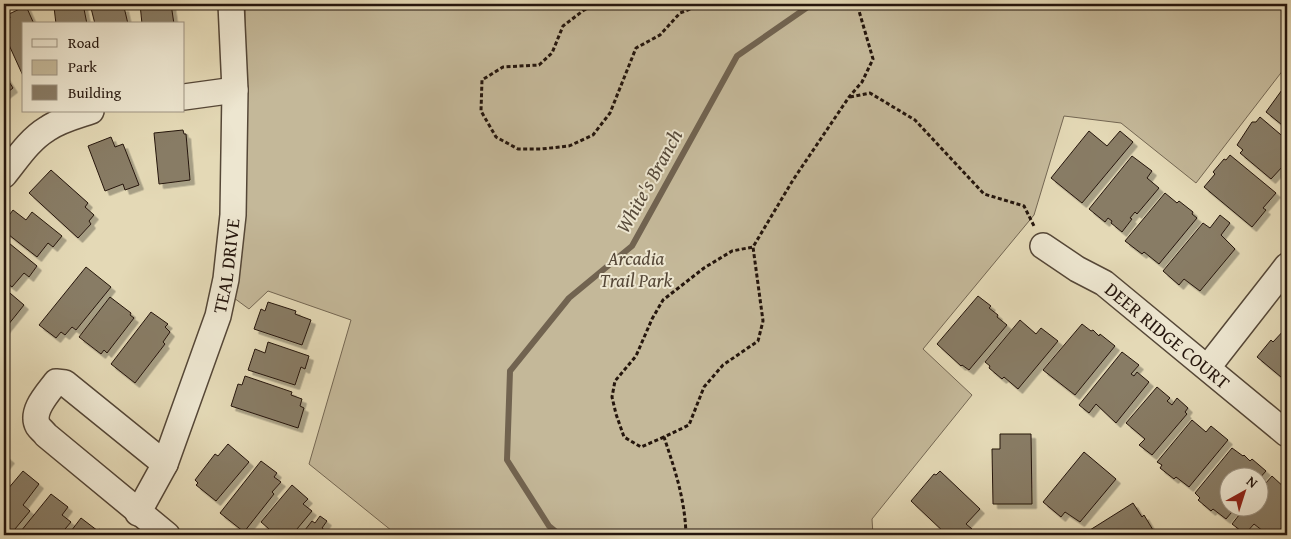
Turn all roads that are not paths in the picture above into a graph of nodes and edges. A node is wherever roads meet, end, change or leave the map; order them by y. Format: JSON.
{"nodes":[{"id":1,"x":231,"y":4,"type":"edge"},
{"id":2,"x":235,"y":90,"type":"junction"},
{"id":3,"x":185,"y":97,"type":"edge"},
{"id":4,"x":88,"y":112,"type":"edge"},
{"id":5,"x":4,"y":175,"type":"edge"},
{"id":6,"x":1043,"y":246,"type":"road end"},
{"id":7,"x":1287,"y":266,"type":"edge"},
{"id":8,"x":1208,"y":368,"type":"junction"},
{"id":9,"x":1287,"y":434,"type":"edge"},
{"id":10,"x":165,"y":464,"type":"junction"},
{"id":11,"x":138,"y":513,"type":"junction"},
{"id":12,"x":167,"y":535,"type":"edge"}],
"edges":[{"from":1,"to":2,"type":"street","name":"TEAL DRIVE"},
{"from":2,"to":3,"type":"street"},
{"from":2,"to":10,"type":"street","name":"TEAL DRIVE"},
{"from":4,"to":5,"type":"street"},
{"from":6,"to":8,"type":"street","name":"DEER RIDGE COURT"},
{"from":7,"to":8,"type":"street"},
{"from":8,"to":9,"type":"street","name":"DEER RIDGE COURT"},
{"from":10,"to":11,"type":"street","name":"TEAL DRIVE"},
{"from":10,"to":11,"type":"street"},
{"from":11,"to":12,"type":"street"}]}
